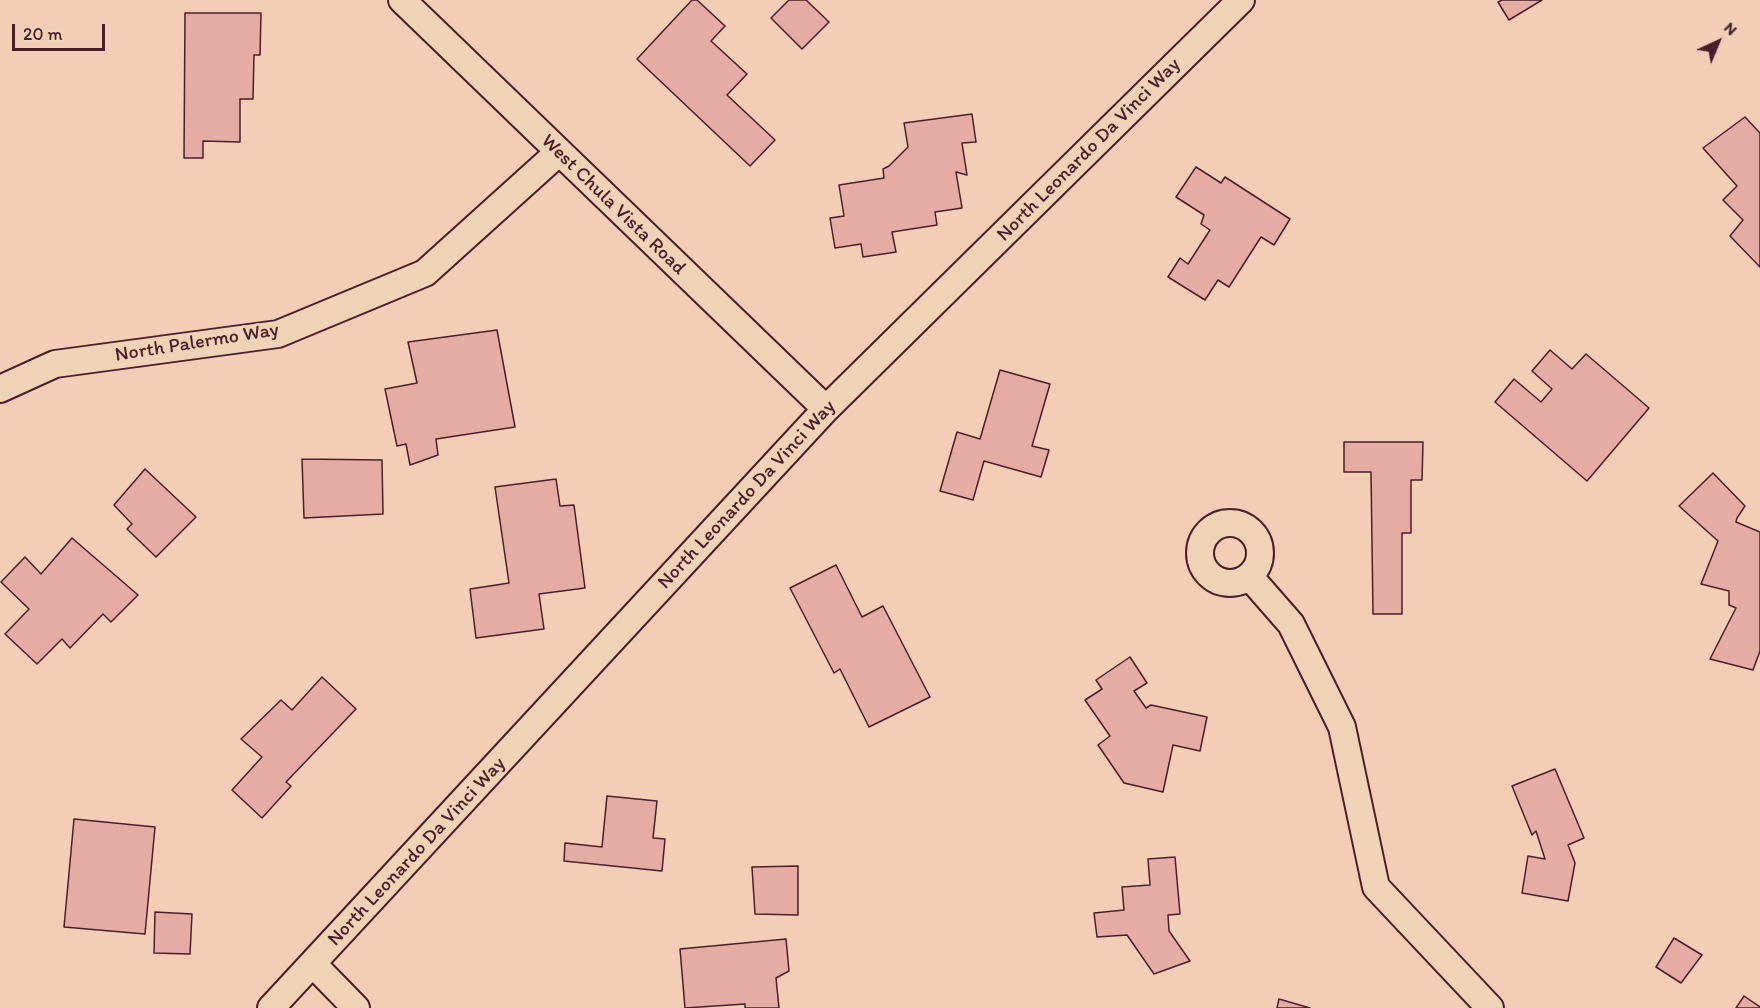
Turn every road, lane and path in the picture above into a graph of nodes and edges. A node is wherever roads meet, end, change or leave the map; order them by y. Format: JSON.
{"nodes":[{"id":1,"x":402,"y":0,"type":"edge"},
{"id":2,"x":1241,"y":0,"type":"edge"},
{"id":3,"x":558,"y":153,"type":"junction"},
{"id":4,"x":0,"y":389,"type":"edge"},
{"id":5,"x":826,"y":409,"type":"junction"},
{"id":6,"x":1250,"y":576,"type":"dead end"},
{"id":7,"x":313,"y":964,"type":"junction"},
{"id":8,"x":271,"y":1008,"type":"edge"},
{"id":9,"x":356,"y":1008,"type":"edge"},
{"id":10,"x":1490,"y":1008,"type":"edge"}],
"edges":[{"from":1,"to":3,"type":"street","name":"West Chula Vista Road"},
{"from":2,"to":5,"type":"street","name":"North Leonardo Da Vinci Way"},
{"from":3,"to":4,"type":"street","name":"North Palermo Way"},
{"from":3,"to":5,"type":"street","name":"West Chula Vista Road"},
{"from":5,"to":7,"type":"street","name":"North Leonardo Da Vinci Way"},
{"from":6,"to":10,"type":"street"},
{"from":7,"to":8,"type":"street","name":"North Leonardo Da Vinci Way"},
{"from":7,"to":9,"type":"street"}]}
